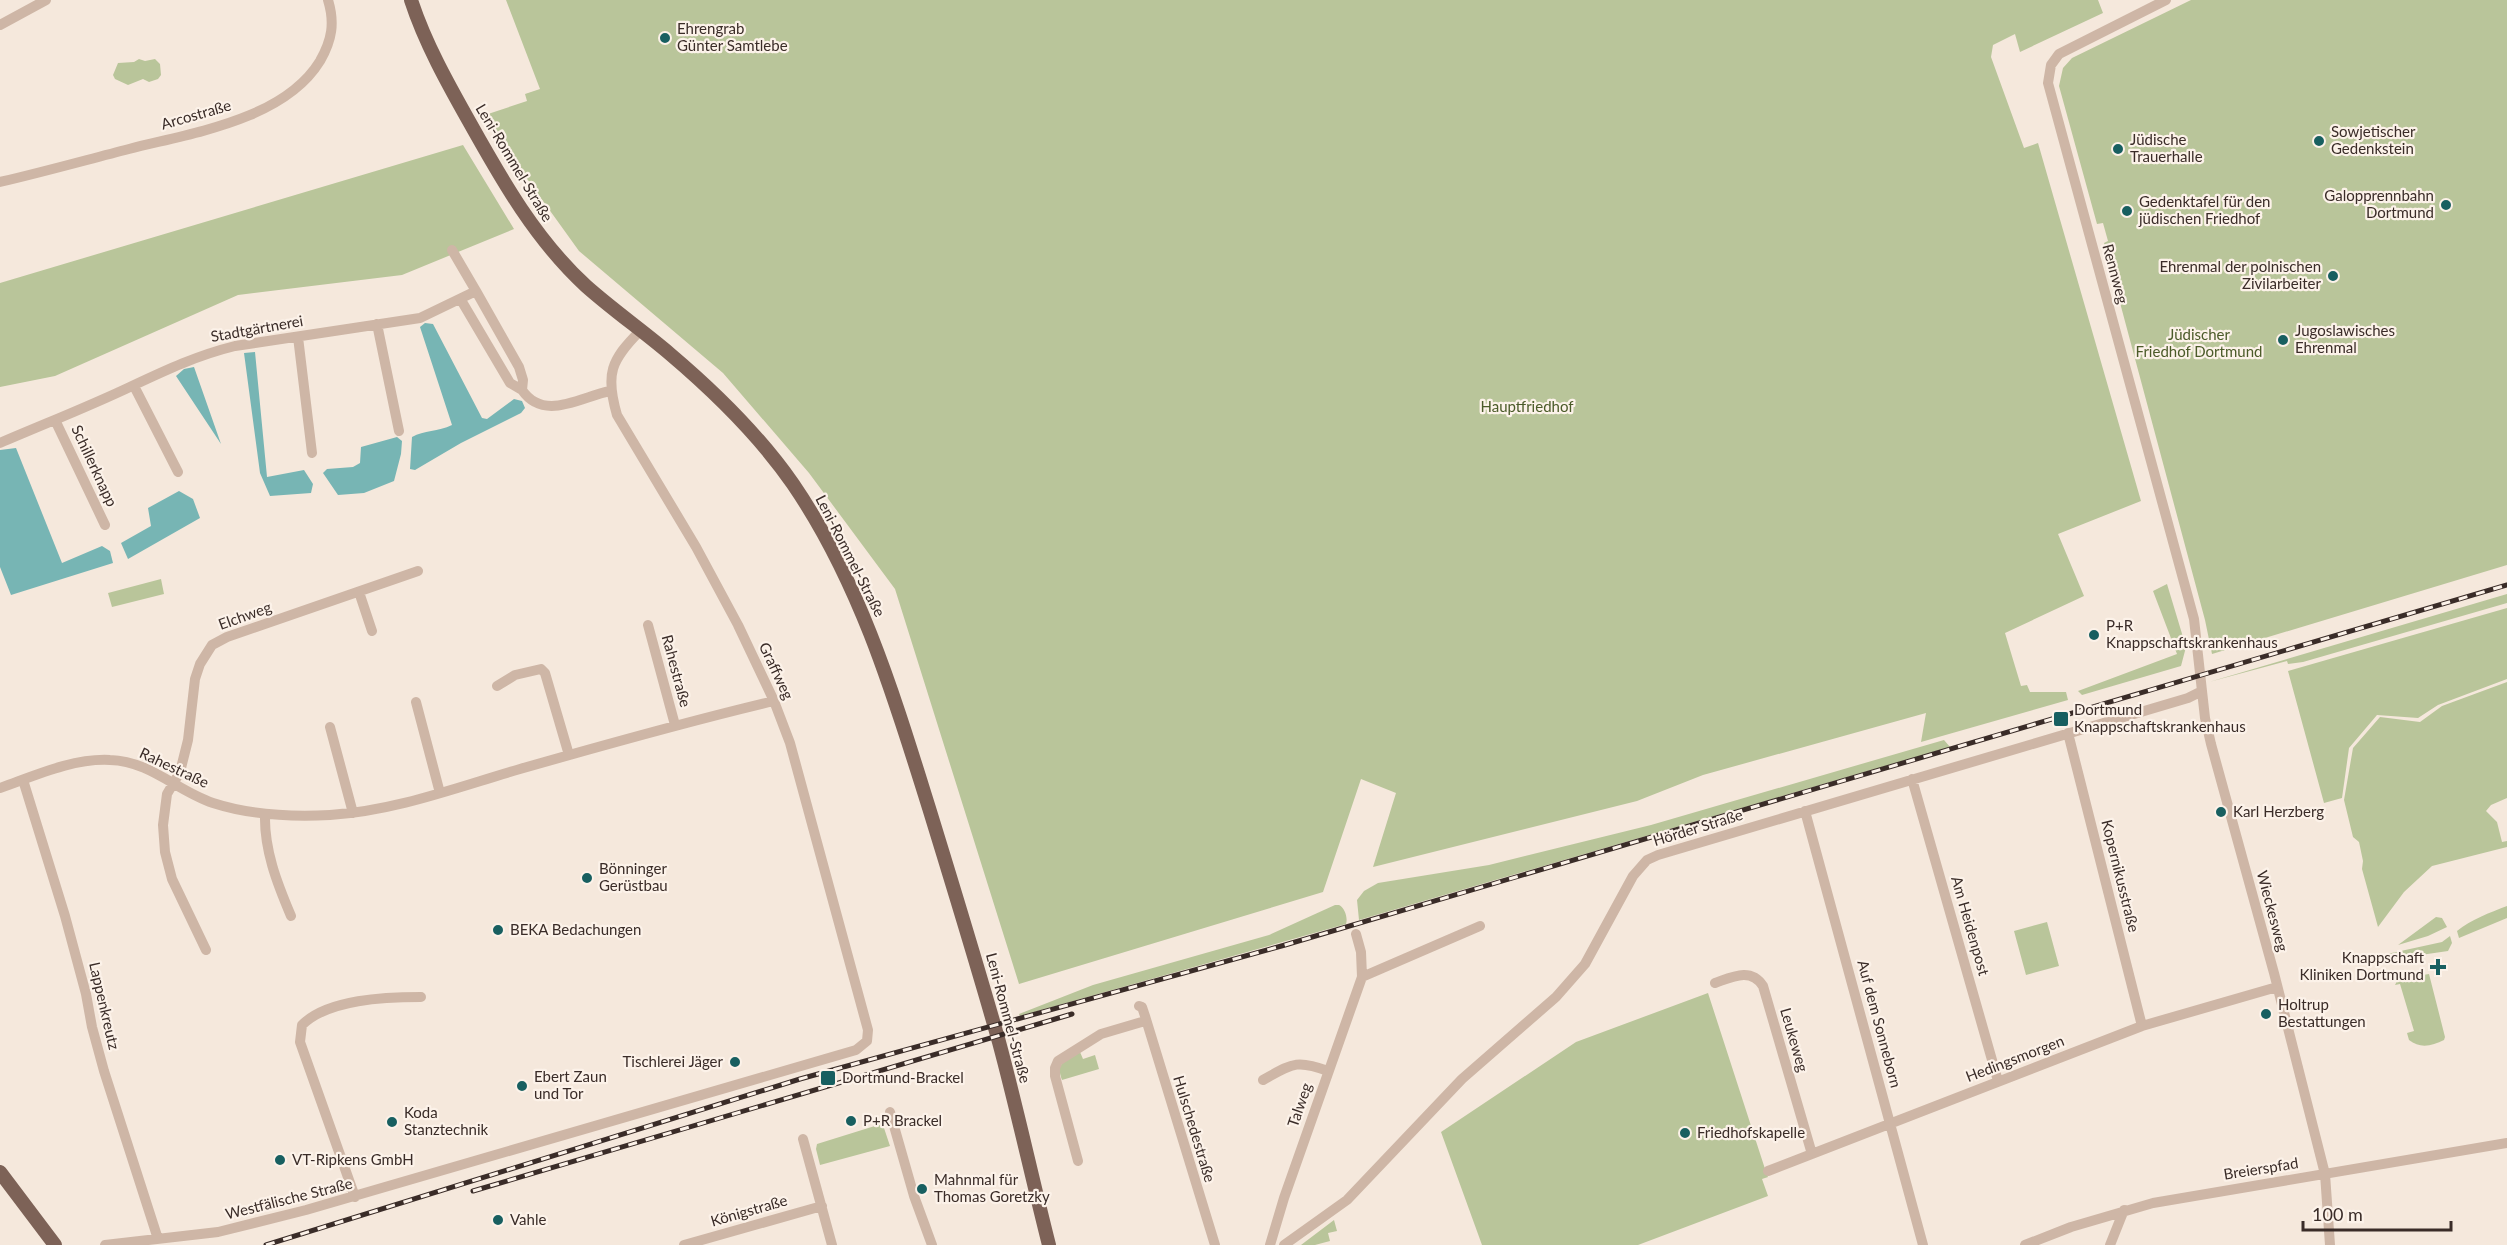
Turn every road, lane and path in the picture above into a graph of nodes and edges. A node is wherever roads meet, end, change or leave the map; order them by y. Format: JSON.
{"nodes":[{"id":1,"x":46,"y":0,"type":"edge"},
{"id":2,"x":328,"y":0,"type":"edge"},
{"id":3,"x":411,"y":0,"type":"edge"},
{"id":4,"x":2166,"y":0,"type":"edge"},
{"id":5,"x":0,"y":25,"type":"edge"},
{"id":6,"x":0,"y":182,"type":"edge"},
{"id":7,"x":452,"y":250,"type":"dead end"},
{"id":8,"x":476,"y":291,"type":"junction"},
{"id":9,"x":461,"y":300,"type":"junction"},
{"id":10,"x":377,"y":324,"type":"junction"},
{"id":11,"x":640,"y":331,"type":"junction"},
{"id":12,"x":298,"y":337,"type":"junction"},
{"id":13,"x":134,"y":386,"type":"junction"},
{"id":14,"x":522,"y":390,"type":"junction"},
{"id":15,"x":610,"y":391,"type":"junction"},
{"id":16,"x":56,"y":420,"type":"junction"},
{"id":17,"x":399,"y":431,"type":"dead end"},
{"id":18,"x":0,"y":443,"type":"edge"},
{"id":19,"x":312,"y":453,"type":"dead end"},
{"id":20,"x":178,"y":472,"type":"dead end"},
{"id":21,"x":105,"y":525,"type":"dead end"},
{"id":22,"x":418,"y":571,"type":"dead end"},
{"id":23,"x":359,"y":592,"type":"junction"},
{"id":24,"x":648,"y":625,"type":"dead end"},
{"id":25,"x":372,"y":631,"type":"dead end"},
{"id":26,"x":497,"y":686,"type":"dead end"},
{"id":27,"x":2202,"y":691,"type":"junction"},
{"id":28,"x":774,"y":701,"type":"junction"},
{"id":29,"x":416,"y":702,"type":"dead end"},
{"id":30,"x":675,"y":725,"type":"junction"},
{"id":31,"x":330,"y":727,"type":"dead end"},
{"id":32,"x":2068,"y":733,"type":"junction"},
{"id":33,"x":569,"y":755,"type":"junction"},
{"id":34,"x":1912,"y":779,"type":"junction"},
{"id":35,"x":23,"y":780,"type":"junction"},
{"id":36,"x":174,"y":782,"type":"junction"},
{"id":37,"x":0,"y":788,"type":"edge"},
{"id":38,"x":440,"y":793,"type":"junction"},
{"id":39,"x":1805,"y":811,"type":"junction"},
{"id":40,"x":353,"y":813,"type":"junction"},
{"id":41,"x":265,"y":814,"type":"junction"},
{"id":42,"x":291,"y":916,"type":"dead end"},
{"id":43,"x":1480,"y":926,"type":"dead end"},
{"id":44,"x":1356,"y":934,"type":"dead end"},
{"id":45,"x":206,"y":950,"type":"dead end"},
{"id":46,"x":1362,"y":976,"type":"junction"},
{"id":47,"x":1715,"y":983,"type":"dead end"},
{"id":48,"x":2277,"y":987,"type":"junction"},
{"id":49,"x":421,"y":997,"type":"dead end"},
{"id":50,"x":1139,"y":1006,"type":"dead end"},
{"id":51,"x":1146,"y":1021,"type":"junction"},
{"id":52,"x":2142,"y":1026,"type":"junction"},
{"id":53,"x":856,"y":1050,"type":"joint"},
{"id":54,"x":1328,"y":1071,"type":"junction"},
{"id":55,"x":1263,"y":1080,"type":"dead end"},
{"id":56,"x":1998,"y":1081,"type":"junction"},
{"id":57,"x":891,"y":1112,"type":"dead end"},
{"id":58,"x":1890,"y":1122,"type":"junction"},
{"id":59,"x":803,"y":1139,"type":"dead end"},
{"id":60,"x":2507,"y":1143,"type":"edge"},
{"id":61,"x":1812,"y":1154,"type":"junction"},
{"id":62,"x":1078,"y":1161,"type":"dead end"},
{"id":63,"x":1768,"y":1171,"type":"dead end"},
{"id":64,"x":0,"y":1172,"type":"edge"},
{"id":65,"x":2325,"y":1174,"type":"junction"},
{"id":66,"x":355,"y":1197,"type":"junction"},
{"id":67,"x":822,"y":1206,"type":"junction"},
{"id":68,"x":2124,"y":1210,"type":"junction"},
{"id":69,"x":158,"y":1239,"type":"junction"},
{"id":70,"x":713,"y":1241,"type":"edge"},
{"id":71,"x":55,"y":1245,"type":"edge"},
{"id":72,"x":105,"y":1245,"type":"edge"},
{"id":73,"x":684,"y":1245,"type":"edge"},
{"id":74,"x":832,"y":1245,"type":"edge"},
{"id":75,"x":932,"y":1245,"type":"edge"},
{"id":76,"x":1049,"y":1245,"type":"edge"},
{"id":77,"x":1215,"y":1245,"type":"edge"},
{"id":78,"x":1270,"y":1245,"type":"edge"},
{"id":79,"x":1284,"y":1245,"type":"edge"},
{"id":80,"x":1923,"y":1245,"type":"edge"},
{"id":81,"x":2025,"y":1245,"type":"edge"},
{"id":82,"x":2110,"y":1245,"type":"edge"},
{"id":83,"x":2330,"y":1245,"type":"edge"}],
"edges":[{"from":1,"to":5,"type":"street"},
{"from":2,"to":6,"type":"street","name":"Arcostraße"},
{"from":3,"to":11,"type":"main road","name":"Leni-Rommel-Straße"},
{"from":4,"to":27,"type":"street","name":"Rennweg"},
{"from":7,"to":8,"type":"street"},
{"from":8,"to":9,"type":"street","name":"Stadtgärtnerei"},
{"from":8,"to":14,"type":"street"},
{"from":9,"to":10,"type":"street","name":"Stadtgärtnerei"},
{"from":9,"to":14,"type":"street"},
{"from":10,"to":12,"type":"street","name":"Stadtgärtnerei"},
{"from":10,"to":17,"type":"street"},
{"from":11,"to":15,"type":"street","name":"Graffweg"},
{"from":11,"to":76,"type":"main road","name":"Leni-Rommel-Straße"},
{"from":12,"to":13,"type":"street","name":"Stadtgärtnerei"},
{"from":12,"to":19,"type":"street"},
{"from":13,"to":16,"type":"street","name":"Stadtgärtnerei"},
{"from":13,"to":20,"type":"street"},
{"from":14,"to":15,"type":"street"},
{"from":15,"to":28,"type":"street","name":"Graffweg"},
{"from":16,"to":18,"type":"street","name":"Stadtgärtnerei"},
{"from":16,"to":21,"type":"street","name":"Schillerknapp"},
{"from":22,"to":23,"type":"street","name":"Elchweg"},
{"from":23,"to":25,"type":"street"},
{"from":23,"to":36,"type":"street","name":"Elchweg"},
{"from":24,"to":30,"type":"street","name":"Rahestraße"},
{"from":26,"to":33,"type":"street"},
{"from":27,"to":32,"type":"street","name":"Hörder Straße"},
{"from":27,"to":48,"type":"street","name":"Wieckesweg"},
{"from":28,"to":30,"type":"street","name":"Rahestraße"},
{"from":28,"to":53,"type":"street","name":"Graffweg"},
{"from":29,"to":38,"type":"street"},
{"from":30,"to":33,"type":"street","name":"Rahestraße"},
{"from":31,"to":40,"type":"street"},
{"from":32,"to":34,"type":"street","name":"Hörder Straße"},
{"from":32,"to":52,"type":"street","name":"Kopernikusstraße"},
{"from":33,"to":38,"type":"street","name":"Rahestraße"},
{"from":34,"to":39,"type":"street","name":"Hörder Straße"},
{"from":34,"to":56,"type":"street","name":"Am Heidenpost"},
{"from":35,"to":36,"type":"street","name":"Rahestraße"},
{"from":35,"to":37,"type":"street","name":"Rahestraße"},
{"from":35,"to":69,"type":"street","name":"Lappenkreutz"},
{"from":36,"to":41,"type":"street","name":"Rahestraße"},
{"from":36,"to":45,"type":"street","name":"Elchweg"},
{"from":38,"to":40,"type":"street","name":"Rahestraße"},
{"from":39,"to":58,"type":"street","name":"Auf dem Sonneborn"},
{"from":39,"to":79,"type":"street","name":"Hörder Straße"},
{"from":40,"to":41,"type":"street","name":"Rahestraße"},
{"from":41,"to":42,"type":"street"},
{"from":43,"to":46,"type":"street"},
{"from":44,"to":46,"type":"street","name":"Talweg"},
{"from":46,"to":54,"type":"street","name":"Talweg"},
{"from":47,"to":61,"type":"street","name":"Leukeweg"},
{"from":48,"to":52,"type":"street","name":"Hedingsmorgen"},
{"from":48,"to":65,"type":"street","name":"Wieckesweg"},
{"from":49,"to":66,"type":"street"},
{"from":50,"to":51,"type":"street","name":"Hulschedestraße"},
{"from":51,"to":62,"type":"street"},
{"from":51,"to":77,"type":"street","name":"Hulschedestraße"},
{"from":52,"to":56,"type":"street","name":"Hedingsmorgen"},
{"from":53,"to":66,"type":"street","name":"Westfälische Straße"},
{"from":54,"to":55,"type":"street"},
{"from":54,"to":78,"type":"street","name":"Talweg"},
{"from":56,"to":58,"type":"street","name":"Hedingsmorgen"},
{"from":57,"to":75,"type":"street"},
{"from":58,"to":61,"type":"street","name":"Hedingsmorgen"},
{"from":58,"to":80,"type":"street","name":"Auf dem Sonneborn"},
{"from":59,"to":67,"type":"street"},
{"from":60,"to":65,"type":"street","name":"Breierspfad"},
{"from":61,"to":63,"type":"street","name":"Hedingsmorgen"},
{"from":64,"to":71,"type":"main road"},
{"from":65,"to":68,"type":"street","name":"Breierspfad"},
{"from":65,"to":83,"type":"street","name":"Wieckesweg"},
{"from":66,"to":69,"type":"street","name":"Westfälische Straße"},
{"from":67,"to":70,"type":"street","name":"Königstraße"},
{"from":67,"to":74,"type":"street"},
{"from":68,"to":81,"type":"street","name":"Breierspfad"},
{"from":68,"to":82,"type":"street"},
{"from":69,"to":72,"type":"street","name":"Westfälische Straße"},
{"from":70,"to":73,"type":"street","name":"Königstraße"}]}
